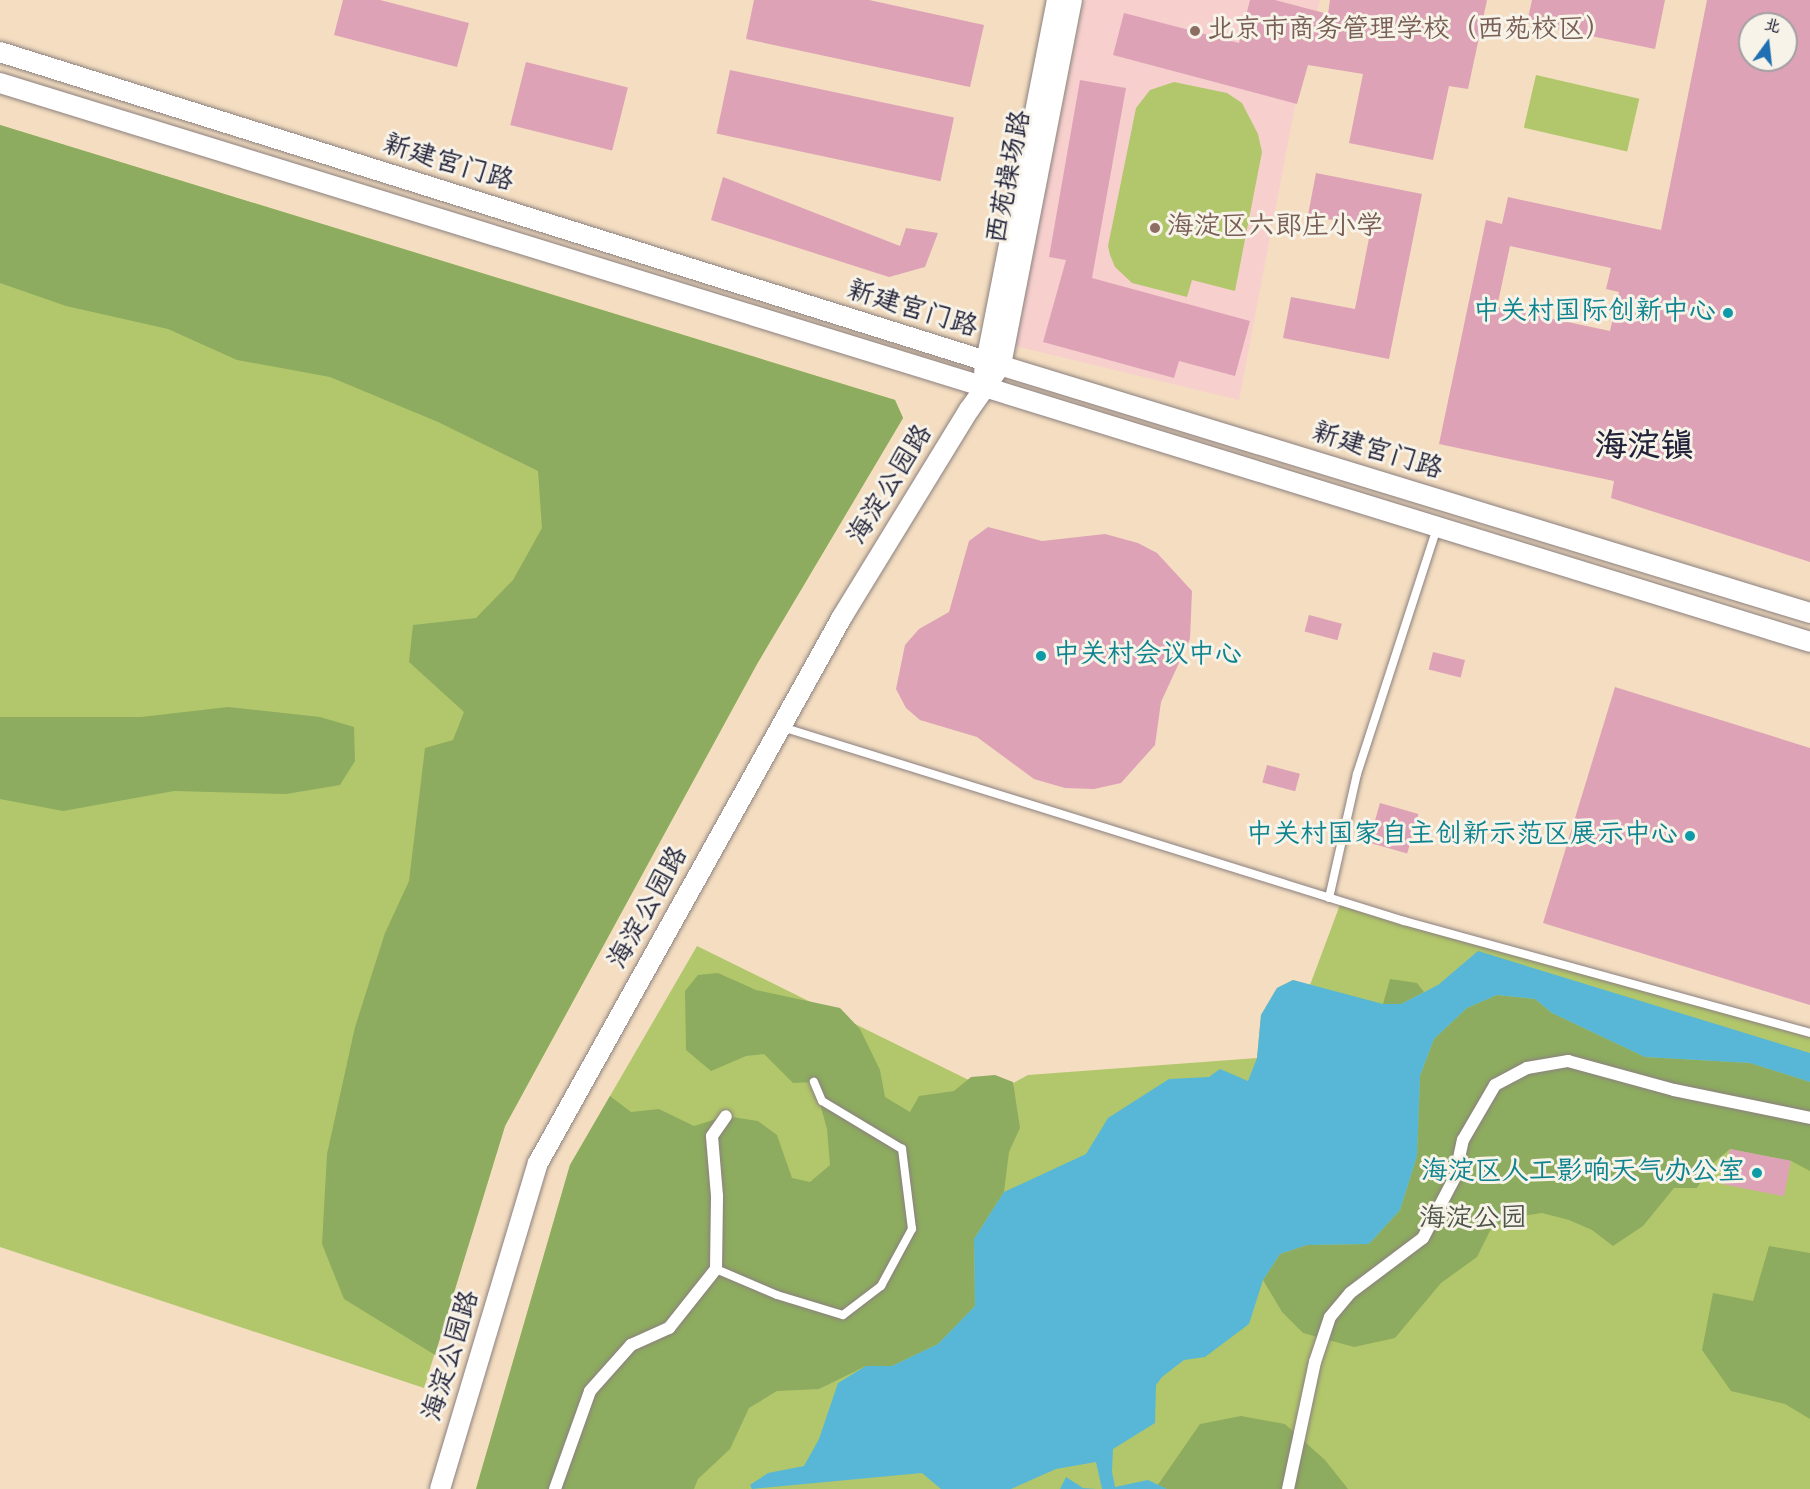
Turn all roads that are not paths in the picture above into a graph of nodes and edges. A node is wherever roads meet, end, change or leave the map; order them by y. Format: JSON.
{"nodes":[{"id":1,"x":1057,"y":0,"type":"edge"},
{"id":2,"x":1072,"y":0,"type":"edge"},
{"id":3,"x":0,"y":52,"type":"edge"},
{"id":4,"x":0,"y":83,"type":"edge"},
{"id":5,"x":992,"y":363,"type":"junction"},
{"id":6,"x":985,"y":390,"type":"junction"},
{"id":7,"x":1437,"y":528,"type":"junction"},
{"id":8,"x":1810,"y":613,"type":"edge"},
{"id":9,"x":1810,"y":642,"type":"edge"},
{"id":10,"x":781,"y":727,"type":"junction"},
{"id":11,"x":1329,"y":898,"type":"junction"},
{"id":12,"x":1810,"y":1033,"type":"edge"},
{"id":13,"x":814,"y":1082,"type":"dead end"},
{"id":14,"x":726,"y":1116,"type":"dead end"},
{"id":15,"x":1810,"y":1118,"type":"edge"},
{"id":16,"x":716,"y":1269,"type":"junction"},
{"id":17,"x":440,"y":1489,"type":"edge"},
{"id":18,"x":555,"y":1489,"type":"edge"},
{"id":19,"x":1288,"y":1489,"type":"edge"}],
"edges":[{"from":1,"to":5,"type":"street","name":"西苑操场路"},
{"from":2,"to":5,"type":"street","name":"西苑操场路"},
{"from":3,"to":5,"type":"street","name":"新建宫门路"},
{"from":4,"to":6,"type":"street","name":"新建宫门路"},
{"from":5,"to":6,"type":"street","name":"海淀公园路"},
{"from":5,"to":8,"type":"street","name":"新建宫门路"},
{"from":6,"to":7,"type":"street","name":"新建宫门路"},
{"from":6,"to":10,"type":"street","name":"海淀公园路"},
{"from":7,"to":9,"type":"street","name":"新建宫门路"},
{"from":7,"to":11,"type":"lane"},
{"from":10,"to":11,"type":"lane"},
{"from":10,"to":17,"type":"street","name":"海淀公园路"},
{"from":11,"to":12,"type":"lane"},
{"from":13,"to":16,"type":"lane"},
{"from":14,"to":16,"type":"street"},
{"from":15,"to":19,"type":"street"},
{"from":16,"to":18,"type":"street"}]}
